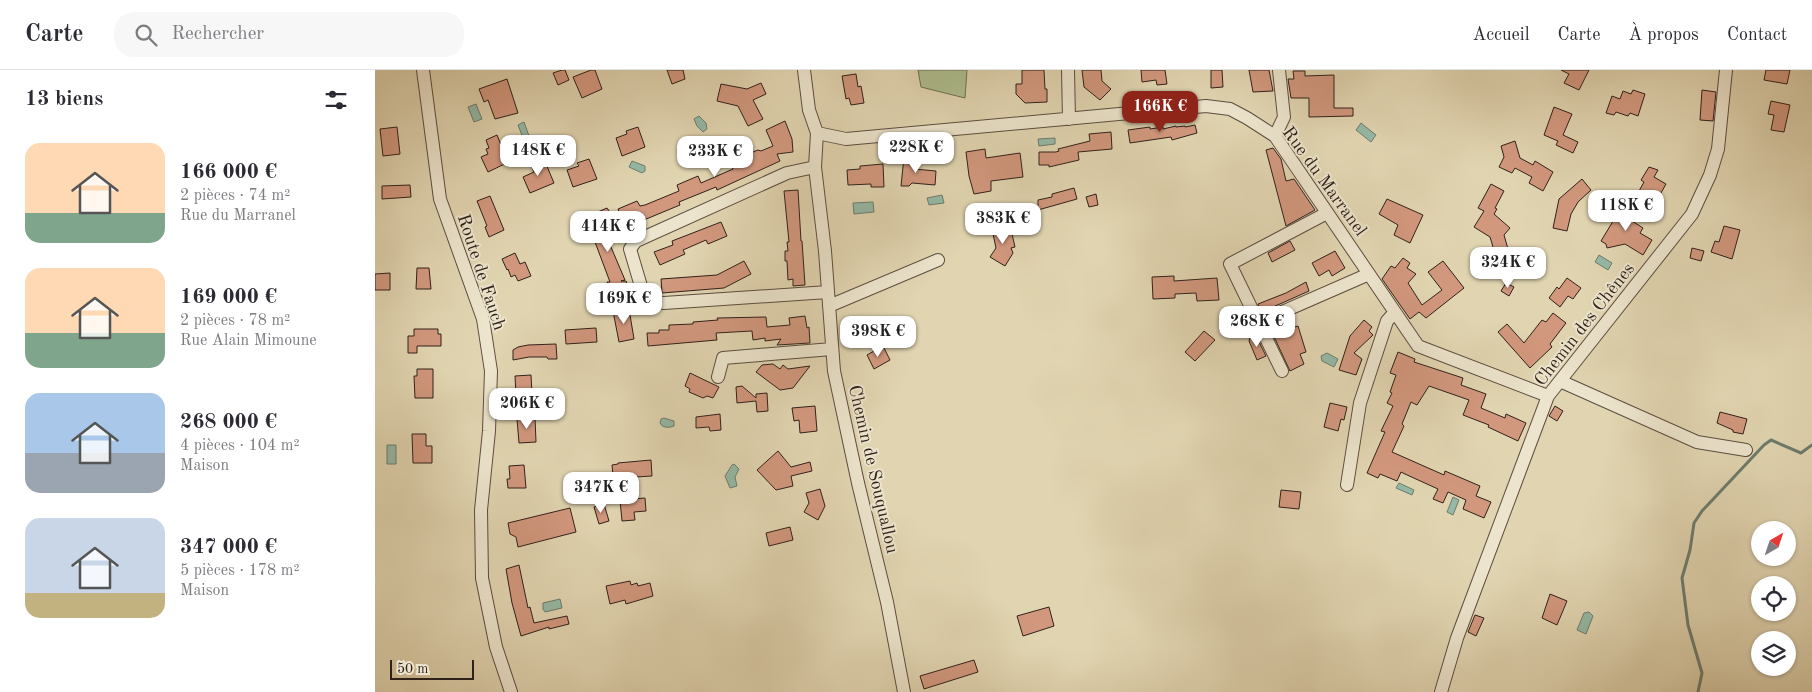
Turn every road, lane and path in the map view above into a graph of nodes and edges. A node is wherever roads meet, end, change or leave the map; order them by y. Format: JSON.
{"nodes":[{"id":1,"x":423,"y":70,"type":"edge"},
{"id":2,"x":804,"y":70,"type":"edge"},
{"id":3,"x":1068,"y":70,"type":"edge"},
{"id":4,"x":1279,"y":70,"type":"edge"},
{"id":5,"x":1726,"y":70,"type":"edge"},
{"id":6,"x":1069,"y":119,"type":"junction"},
{"id":7,"x":817,"y":133,"type":"junction"},
{"id":8,"x":1275,"y":136,"type":"junction"},
{"id":9,"x":815,"y":167,"type":"junction"},
{"id":10,"x":1327,"y":213,"type":"junction"},
{"id":11,"x":938,"y":260,"type":"dead end"},
{"id":12,"x":1369,"y":274,"type":"junction"},
{"id":13,"x":828,"y":292,"type":"junction"},
{"id":14,"x":829,"y":306,"type":"junction"},
{"id":15,"x":1395,"y":312,"type":"junction"},
{"id":16,"x":1257,"y":323,"type":"junction"},
{"id":17,"x":832,"y":349,"type":"junction"},
{"id":18,"x":1282,"y":371,"type":"dead end"},
{"id":19,"x":718,"y":377,"type":"dead end"},
{"id":20,"x":1560,"y":381,"type":"junction"},
{"id":21,"x":1548,"y":396,"type":"junction"},
{"id":22,"x":1746,"y":450,"type":"dead end"},
{"id":23,"x":1347,"y":485,"type":"dead end"},
{"id":24,"x":511,"y":692,"type":"edge"},
{"id":25,"x":904,"y":692,"type":"edge"},
{"id":26,"x":1441,"y":692,"type":"edge"}],
"edges":[{"from":1,"to":24,"type":"street","name":"Route de Fauch"},
{"from":2,"to":7,"type":"street"},
{"from":3,"to":6,"type":"street"},
{"from":4,"to":8,"type":"street"},
{"from":5,"to":20,"type":"street","name":"Chemin des Chênes"},
{"from":6,"to":7,"type":"street","name":"Rue du Marranel"},
{"from":6,"to":8,"type":"street","name":"Rue du Marranel"},
{"from":7,"to":9,"type":"street","name":"Chemin de Souquallou"},
{"from":8,"to":10,"type":"street","name":"Rue du Marranel"},
{"from":9,"to":13,"type":"street","name":"Chemin de Souquallou"},
{"from":9,"to":13,"type":"street"},
{"from":10,"to":12,"type":"street","name":"Rue du Marranel"},
{"from":10,"to":16,"type":"street"},
{"from":11,"to":14,"type":"street"},
{"from":12,"to":15,"type":"street","name":"Rue du Marranel"},
{"from":12,"to":16,"type":"street"},
{"from":13,"to":14,"type":"street","name":"Chemin de Souquallou"},
{"from":14,"to":17,"type":"street","name":"Chemin de Souquallou"},
{"from":15,"to":21,"type":"street","name":"Rue du Marranel"},
{"from":15,"to":23,"type":"street"},
{"from":16,"to":18,"type":"street"},
{"from":17,"to":19,"type":"street"},
{"from":17,"to":25,"type":"street","name":"Chemin de Souquallou"},
{"from":20,"to":21,"type":"street","name":"Chemin des Chênes"},
{"from":20,"to":22,"type":"street"},
{"from":21,"to":26,"type":"street","name":"Chemin des Chênes"}]}
